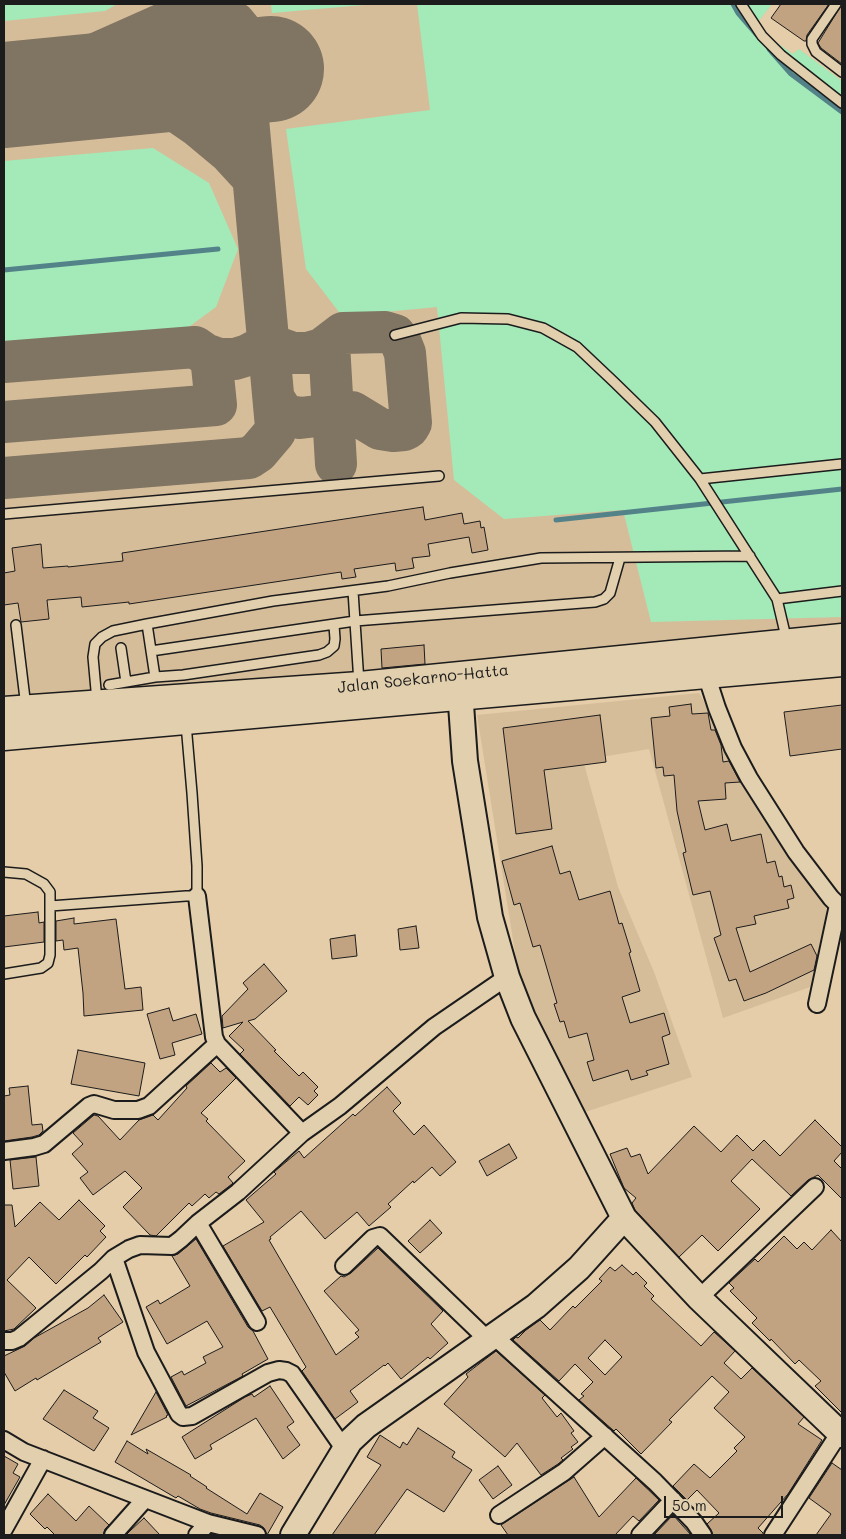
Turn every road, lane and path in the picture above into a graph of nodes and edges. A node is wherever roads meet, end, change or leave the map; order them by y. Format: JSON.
{"nodes":[{"id":1,"x":741,"y":4,"type":"edge"},
{"id":2,"x":836,"y":4,"type":"edge"},
{"id":3,"x":842,"y":72,"type":"edge"},
{"id":4,"x":842,"y":103,"type":"edge"},
{"id":5,"x":395,"y":335,"type":"dead end"},
{"id":6,"x":842,"y":464,"type":"edge"},
{"id":7,"x":439,"y":476,"type":"dead end"},
{"id":8,"x":700,"y":479,"type":"junction"},
{"id":9,"x":4,"y":514,"type":"edge"},
{"id":10,"x":750,"y":556,"type":"junction"},
{"id":11,"x":620,"y":558,"type":"junction"},
{"id":12,"x":353,"y":591,"type":"junction"},
{"id":13,"x":842,"y":591,"type":"edge"},
{"id":14,"x":778,"y":599,"type":"junction"},
{"id":15,"x":355,"y":621,"type":"junction"},
{"id":16,"x":147,"y":624,"type":"junction"},
{"id":17,"x":334,"y":624,"type":"junction"},
{"id":18,"x":16,"y":625,"type":"dead end"},
{"id":19,"x":785,"y":633,"type":"dead end"},
{"id":20,"x":842,"y":638,"type":"edge"},
{"id":21,"x":121,"y":648,"type":"dead end"},
{"id":22,"x":151,"y":651,"type":"junction"},
{"id":23,"x":842,"y":662,"type":"edge"},
{"id":24,"x":706,"y":674,"type":"junction"},
{"id":25,"x":155,"y":677,"type":"junction"},
{"id":26,"x":126,"y":682,"type":"junction"},
{"id":27,"x":460,"y":686,"type":"junction"},
{"id":28,"x":361,"y":696,"type":"junction"},
{"id":29,"x":101,"y":710,"type":"junction"},
{"id":30,"x":185,"y":721,"type":"junction"},
{"id":31,"x":20,"y":723,"type":"edge"},
{"id":32,"x":4,"y":872,"type":"edge"},
{"id":33,"x":198,"y":896,"type":"junction"},
{"id":34,"x":840,"y":905,"type":"edge"},
{"id":35,"x":50,"y":906,"type":"junction"},
{"id":36,"x":4,"y":974,"type":"edge"},
{"id":37,"x":507,"y":977,"type":"junction"},
{"id":38,"x":817,"y":1004,"type":"dead end"},
{"id":39,"x":217,"y":1044,"type":"junction"},
{"id":40,"x":302,"y":1133,"type":"junction"},
{"id":41,"x":4,"y":1151,"type":"edge"},
{"id":42,"x":815,"y":1187,"type":"dead end"},
{"id":43,"x":624,"y":1218,"type":"junction"},
{"id":44,"x":198,"y":1223,"type":"junction"},
{"id":45,"x":114,"y":1258,"type":"junction"},
{"id":46,"x":344,"y":1266,"type":"dead end"},
{"id":47,"x":699,"y":1298,"type":"junction"},
{"id":48,"x":256,"y":1322,"type":"dead end"},
{"id":49,"x":491,"y":1338,"type":"junction"},
{"id":50,"x":4,"y":1341,"type":"edge"},
{"id":51,"x":841,"y":1434,"type":"edge"},
{"id":52,"x":605,"y":1436,"type":"junction"},
{"id":53,"x":4,"y":1440,"type":"edge"},
{"id":54,"x":345,"y":1450,"type":"junction"},
{"id":55,"x":44,"y":1459,"type":"junction"},
{"id":56,"x":145,"y":1499,"type":"junction"},
{"id":57,"x":673,"y":1500,"type":"junction"},
{"id":58,"x":499,"y":1515,"type":"dead end"},
{"id":59,"x":4,"y":1529,"type":"edge"},
{"id":60,"x":202,"y":1529,"type":"edge"},
{"id":61,"x":113,"y":1535,"type":"edge"},
{"id":62,"x":257,"y":1535,"type":"edge"},
{"id":63,"x":293,"y":1535,"type":"edge"},
{"id":64,"x":640,"y":1535,"type":"edge"},
{"id":65,"x":702,"y":1535,"type":"edge"},
{"id":66,"x":773,"y":1535,"type":"edge"}],
"edges":[{"from":1,"to":4,"type":"lane"},
{"from":2,"to":3,"type":"lane"},
{"from":5,"to":8,"type":"lane"},
{"from":6,"to":8,"type":"lane"},
{"from":7,"to":9,"type":"lane"},
{"from":8,"to":10,"type":"lane"},
{"from":10,"to":11,"type":"lane"},
{"from":10,"to":14,"type":"lane"},
{"from":11,"to":12,"type":"lane"},
{"from":11,"to":15,"type":"lane"},
{"from":12,"to":15,"type":"lane"},
{"from":12,"to":16,"type":"lane"},
{"from":13,"to":14,"type":"lane"},
{"from":14,"to":19,"type":"lane"},
{"from":15,"to":17,"type":"lane"},
{"from":15,"to":28,"type":"lane"},
{"from":16,"to":22,"type":"lane"},
{"from":16,"to":29,"type":"lane"},
{"from":17,"to":22,"type":"lane"},
{"from":17,"to":25,"type":"lane"},
{"from":18,"to":31,"type":"lane"},
{"from":20,"to":27,"type":"highway","name":"Jalan Soekarno-Hatta"},
{"from":21,"to":26,"type":"lane"},
{"from":22,"to":25,"type":"lane"},
{"from":23,"to":24,"type":"highway","name":"Jalan Soekarno-Hatta"},
{"from":24,"to":27,"type":"highway","name":"Jalan Soekarno-Hatta"},
{"from":24,"to":34,"type":"street"},
{"from":25,"to":26,"type":"lane"},
{"from":26,"to":29,"type":"lane"},
{"from":27,"to":28,"type":"highway","name":"Jalan Soekarno-Hatta"},
{"from":27,"to":37,"type":"street"},
{"from":28,"to":29,"type":"highway","name":"Jalan Soekarno-Hatta"},
{"from":28,"to":30,"type":"highway","name":"Jalan Soekarno-Hatta"},
{"from":29,"to":30,"type":"highway","name":"Jalan Soekarno-Hatta"},
{"from":29,"to":31,"type":"highway","name":"Jalan Soekarno-Hatta"},
{"from":30,"to":33,"type":"lane"},
{"from":32,"to":35,"type":"lane"},
{"from":33,"to":35,"type":"lane"},
{"from":33,"to":39,"type":"street"},
{"from":34,"to":38,"type":"street"},
{"from":35,"to":36,"type":"lane"},
{"from":37,"to":40,"type":"street"},
{"from":37,"to":43,"type":"street"},
{"from":39,"to":40,"type":"street"},
{"from":39,"to":41,"type":"street"},
{"from":40,"to":44,"type":"street"},
{"from":42,"to":47,"type":"street"},
{"from":43,"to":47,"type":"street"},
{"from":43,"to":49,"type":"street"},
{"from":44,"to":45,"type":"street"},
{"from":44,"to":48,"type":"street"},
{"from":45,"to":50,"type":"street"},
{"from":45,"to":54,"type":"street"},
{"from":46,"to":49,"type":"street"},
{"from":47,"to":51,"type":"street"},
{"from":49,"to":52,"type":"street"},
{"from":49,"to":54,"type":"street"},
{"from":51,"to":66,"type":"street"},
{"from":52,"to":57,"type":"street"},
{"from":52,"to":58,"type":"street"},
{"from":53,"to":55,"type":"street"},
{"from":54,"to":63,"type":"street"},
{"from":55,"to":56,"type":"street"},
{"from":55,"to":59,"type":"street"},
{"from":56,"to":60,"type":"street"},
{"from":56,"to":61,"type":"street"},
{"from":57,"to":64,"type":"street"},
{"from":57,"to":65,"type":"street"},
{"from":60,"to":62,"type":"street"}]}
